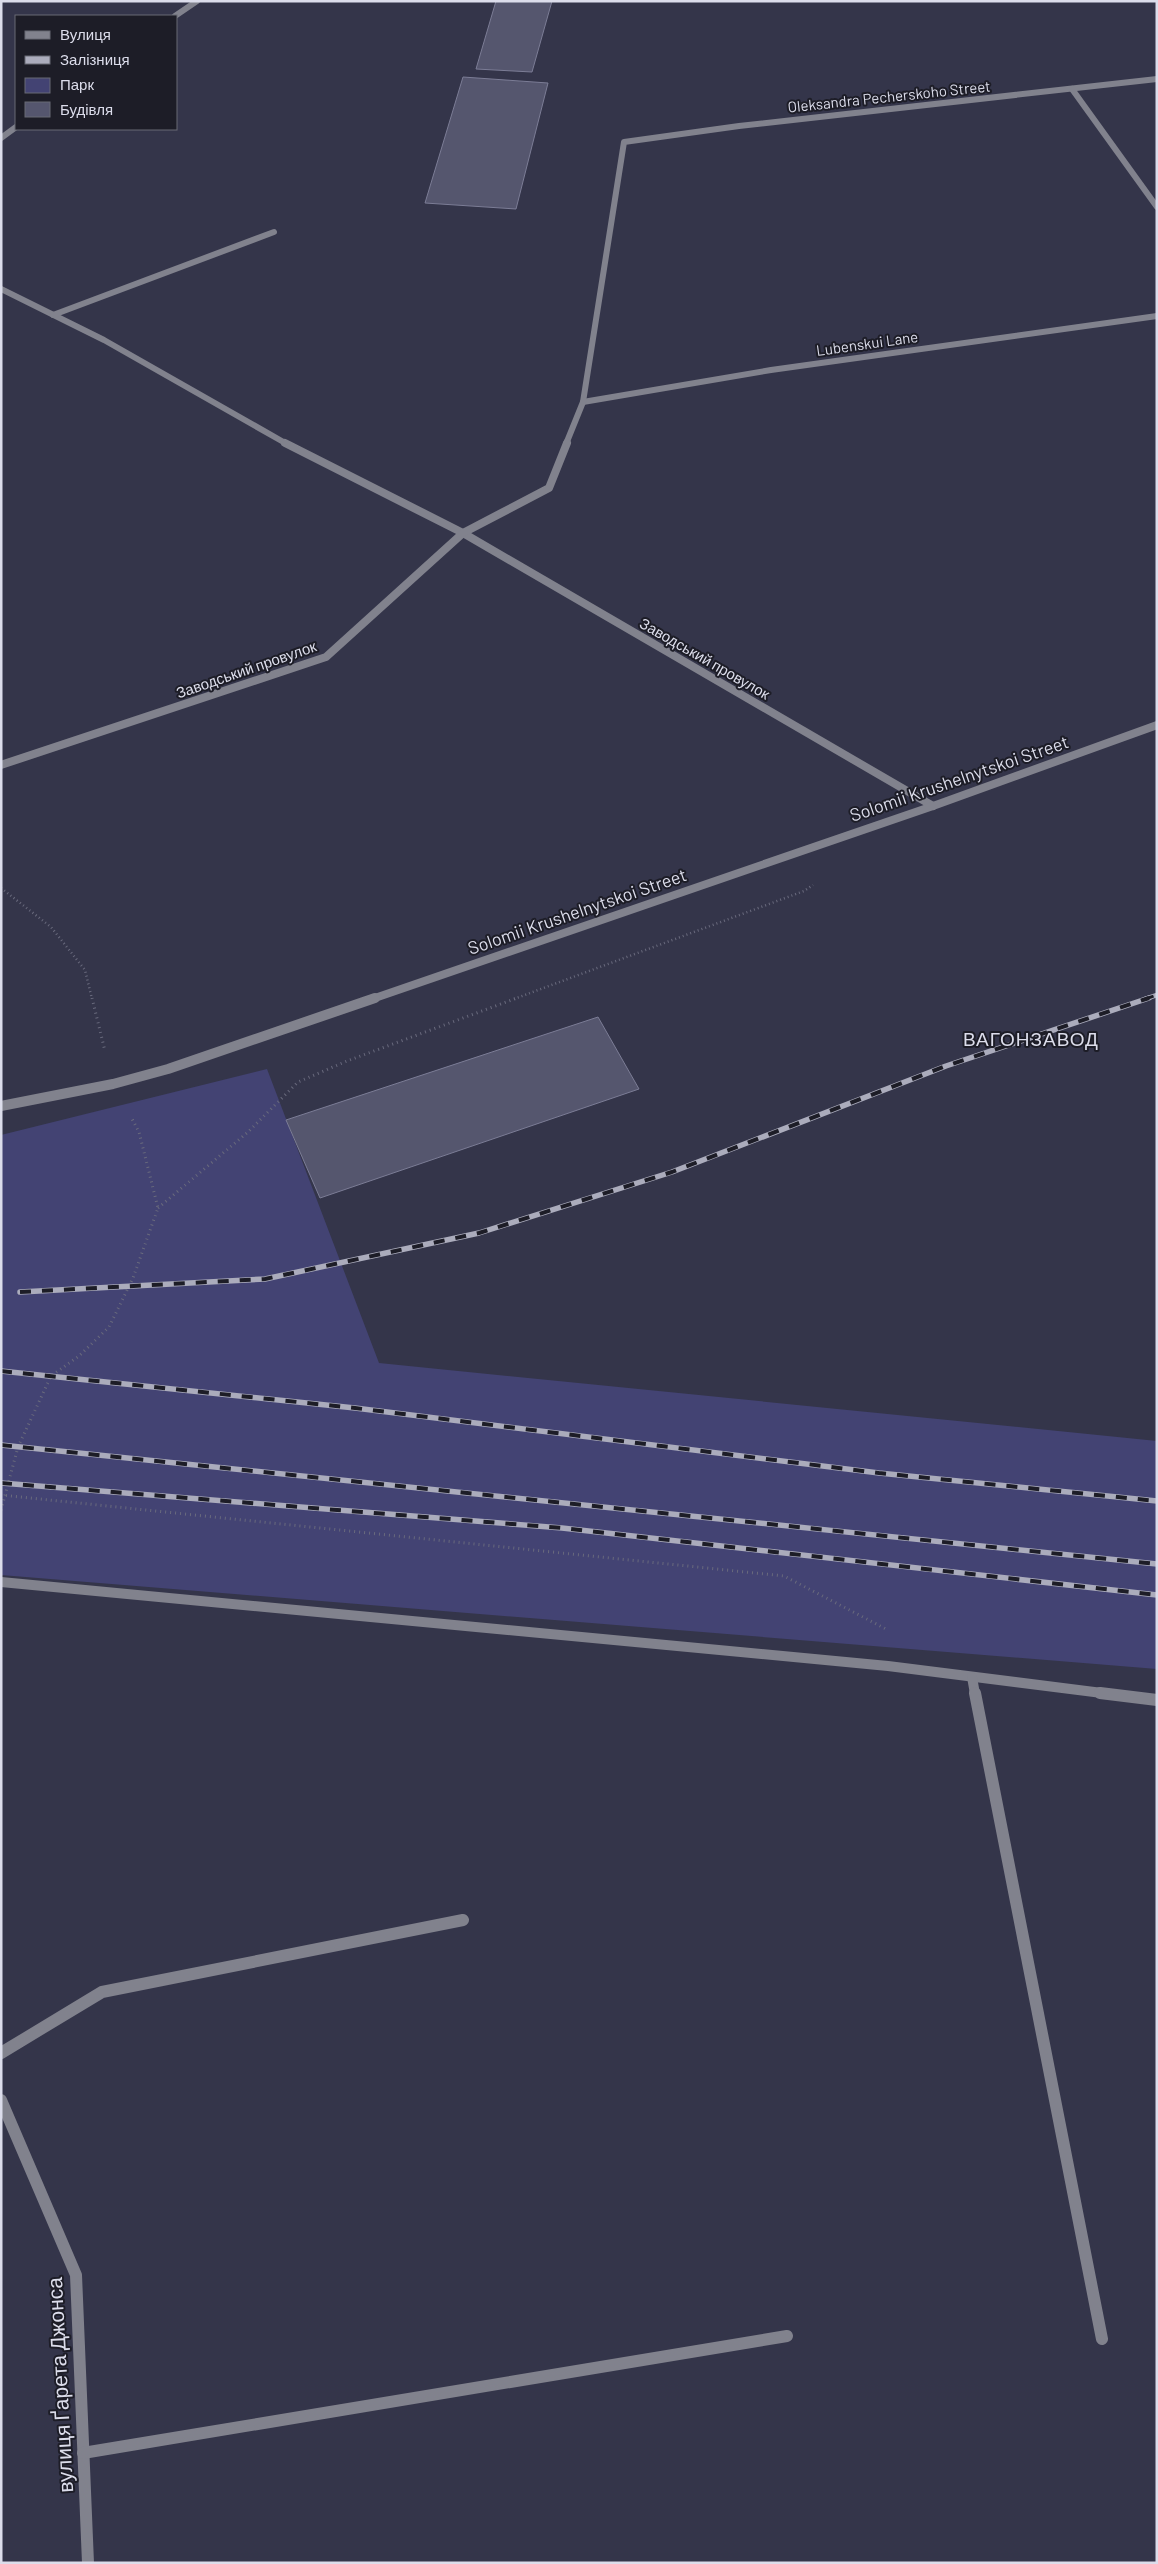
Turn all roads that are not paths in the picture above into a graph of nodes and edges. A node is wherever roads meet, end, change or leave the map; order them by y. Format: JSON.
{"nodes":[{"id":1,"x":197,"y":1,"type":"edge"},
{"id":2,"x":176,"y":15,"type":"edge"},
{"id":3,"x":1157,"y":79,"type":"edge"},
{"id":4,"x":1072,"y":89,"type":"junction"},
{"id":5,"x":15,"y":129,"type":"edge"},
{"id":6,"x":1,"y":138,"type":"edge"},
{"id":7,"x":1157,"y":207,"type":"edge"},
{"id":8,"x":274,"y":232,"type":"dead end"},
{"id":9,"x":1,"y":288,"type":"edge"},
{"id":10,"x":53,"y":314,"type":"junction"},
{"id":11,"x":1157,"y":316,"type":"edge"},
{"id":12,"x":582,"y":402,"type":"junction"},
{"id":13,"x":463,"y":534,"type":"junction"},
{"id":14,"x":1157,"y":726,"type":"edge"},
{"id":15,"x":1,"y":765,"type":"edge"},
{"id":16,"x":933,"y":806,"type":"junction"},
{"id":17,"x":1,"y":1106,"type":"edge"},
{"id":18,"x":1,"y":1582,"type":"edge"},
{"id":19,"x":972,"y":1677,"type":"junction"},
{"id":20,"x":1157,"y":1700,"type":"edge"},
{"id":21,"x":463,"y":1920,"type":"dead end"},
{"id":22,"x":1,"y":2053,"type":"edge"},
{"id":23,"x":1,"y":2100,"type":"edge"},
{"id":24,"x":787,"y":2336,"type":"dead end"},
{"id":25,"x":1102,"y":2339,"type":"dead end"},
{"id":26,"x":84,"y":2453,"type":"junction"},
{"id":27,"x":88,"y":2563,"type":"edge"}],
"edges":[{"from":1,"to":2,"type":"street"},
{"from":3,"to":4,"type":"street","name":"Oleksandra Pecherskoho Street"},
{"from":4,"to":7,"type":"street"},
{"from":4,"to":12,"type":"street","name":"Oleksandra Pecherskoho Street"},
{"from":5,"to":6,"type":"street"},
{"from":8,"to":10,"type":"street"},
{"from":9,"to":10,"type":"street","name":"Заводський провулок"},
{"from":10,"to":13,"type":"street","name":"Заводський провулок"},
{"from":11,"to":12,"type":"street","name":"Lubenskui Lane"},
{"from":12,"to":13,"type":"street"},
{"from":13,"to":15,"type":"street","name":"Заводський провулок"},
{"from":13,"to":16,"type":"street","name":"Заводський провулок"},
{"from":14,"to":16,"type":"street","name":"Solomii Krushelnytskoi Street"},
{"from":16,"to":17,"type":"street","name":"Solomii Krushelnytskoi Street"},
{"from":18,"to":19,"type":"street"},
{"from":19,"to":20,"type":"street"},
{"from":19,"to":25,"type":"street"},
{"from":21,"to":22,"type":"street"},
{"from":23,"to":26,"type":"street","name":"вулиця Ґарета Джонса"},
{"from":24,"to":26,"type":"street"},
{"from":26,"to":27,"type":"street","name":"вулиця Ґарета Джонса"}]}
